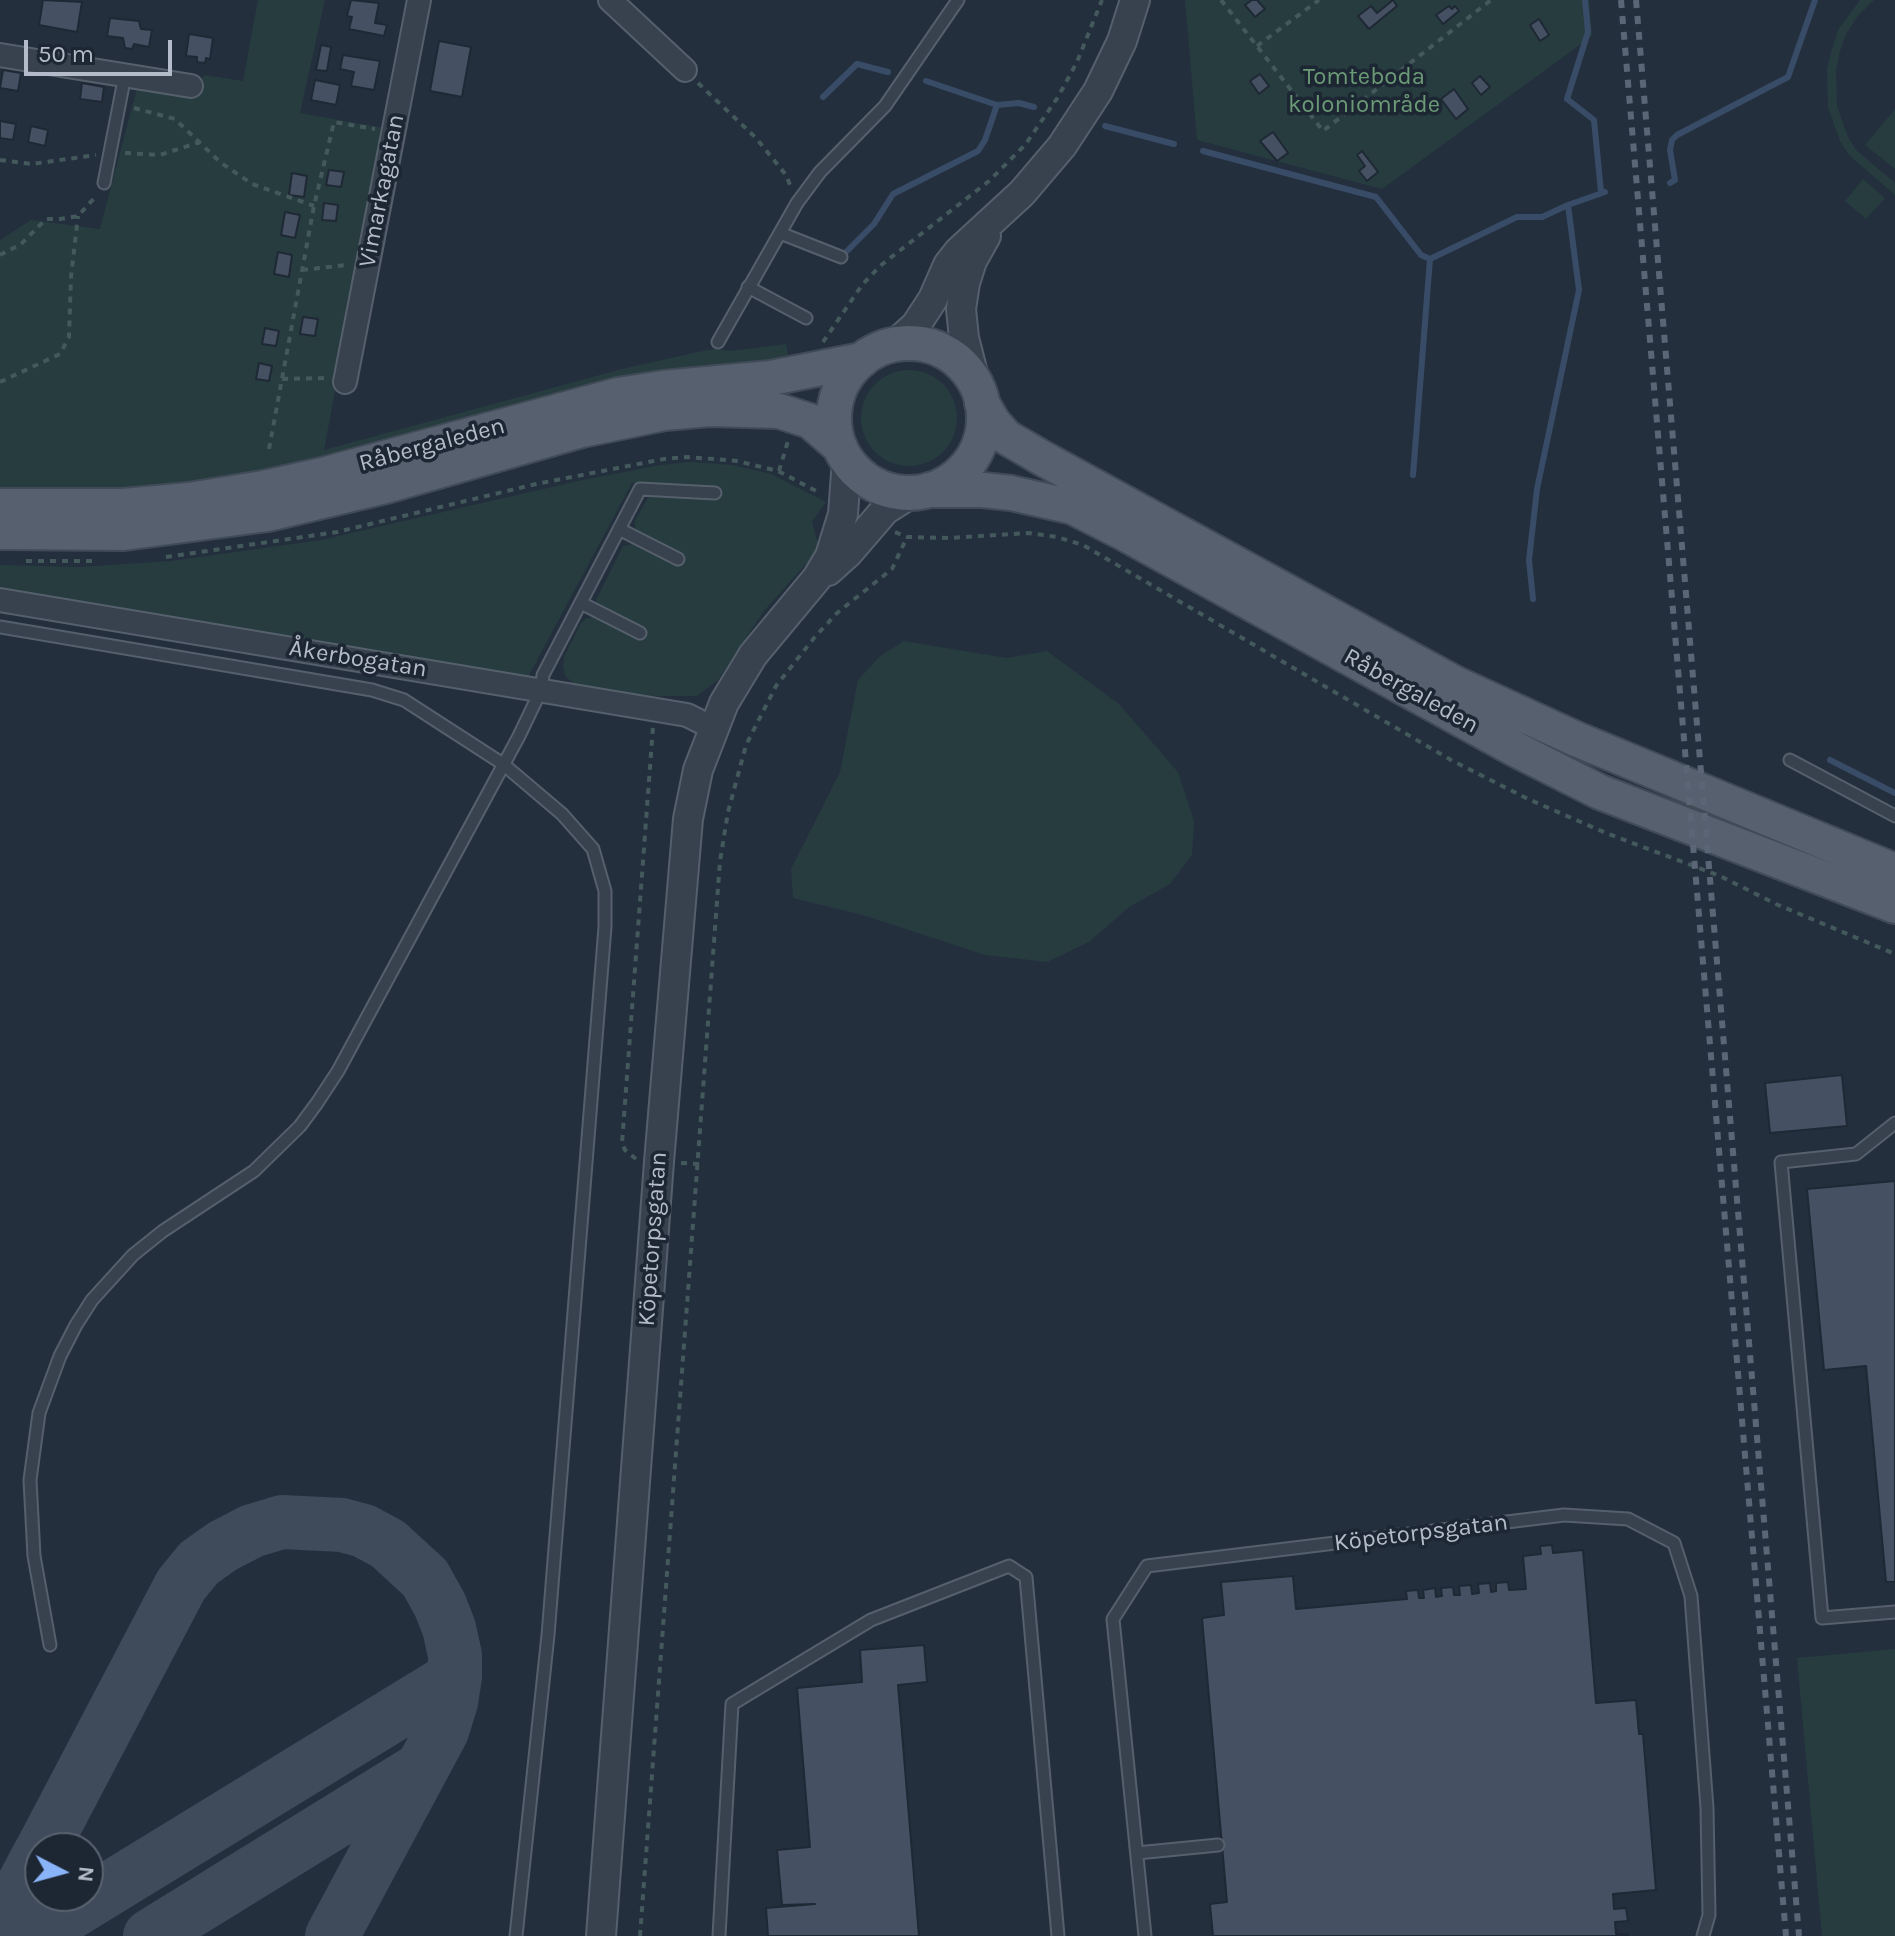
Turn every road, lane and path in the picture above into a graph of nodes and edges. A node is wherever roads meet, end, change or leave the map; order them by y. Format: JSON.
{"nodes":[{"id":1,"x":419,"y":0,"type":"edge"},
{"id":2,"x":610,"y":0,"type":"edge"},
{"id":3,"x":958,"y":0,"type":"edge"},
{"id":4,"x":1102,"y":0,"type":"edge"},
{"id":5,"x":1135,"y":0,"type":"edge"},
{"id":6,"x":1221,"y":0,"type":"edge"},
{"id":7,"x":1319,"y":0,"type":"edge"},
{"id":8,"x":1491,"y":0,"type":"edge"},
{"id":9,"x":1257,"y":46,"type":"junction"},
{"id":10,"x":0,"y":55,"type":"edge"},
{"id":11,"x":685,"y":70,"type":"joint"},
{"id":12,"x":125,"y":75,"type":"junction"},
{"id":13,"x":191,"y":86,"type":"dead end"},
{"id":14,"x":120,"y":104,"type":"junction"},
{"id":15,"x":393,"y":132,"type":"junction"},
{"id":16,"x":200,"y":142,"type":"junction"},
{"id":17,"x":111,"y":153,"type":"junction"},
{"id":18,"x":1,"y":162,"type":"edge"},
{"id":19,"x":104,"y":183,"type":"joint"},
{"id":20,"x":797,"y":203,"type":"junction"},
{"id":21,"x":314,"y":206,"type":"junction"},
{"id":22,"x":1000,"y":214,"type":"junction"},
{"id":23,"x":78,"y":216,"type":"junction"},
{"id":24,"x":780,"y":233,"type":"junction"},
{"id":25,"x":0,"y":255,"type":"edge"},
{"id":26,"x":841,"y":257,"type":"dead end"},
{"id":27,"x":368,"y":263,"type":"junction"},
{"id":28,"x":302,"y":270,"type":"junction"},
{"id":29,"x":748,"y":287,"type":"junction"},
{"id":30,"x":806,"y":318,"type":"dead end"},
{"id":31,"x":718,"y":342,"type":"dead end"},
{"id":32,"x":894,"y":345,"type":"junction"},
{"id":33,"x":820,"y":347,"type":"dead end"},
{"id":34,"x":862,"y":360,"type":"junction"},
{"id":35,"x":282,"y":379,"type":"junction"},
{"id":36,"x":346,"y":380,"type":"joint"},
{"id":37,"x":0,"y":382,"type":"edge"},
{"id":38,"x":979,"y":394,"type":"junction"},
{"id":39,"x":792,"y":427,"type":"dead end"},
{"id":40,"x":269,"y":449,"type":"dead end"},
{"id":41,"x":844,"y":453,"type":"junction"},
{"id":42,"x":778,"y":471,"type":"junction"},
{"id":43,"x":921,"y":491,"type":"junction"},
{"id":44,"x":715,"y":493,"type":"dead end"},
{"id":45,"x":832,"y":499,"type":"dead end"},
{"id":46,"x":0,"y":506,"type":"edge"},
{"id":47,"x":619,"y":529,"type":"junction"},
{"id":48,"x":0,"y":532,"type":"edge"},
{"id":49,"x":163,"y":557,"type":"dead end"},
{"id":50,"x":678,"y":559,"type":"dead end"},
{"id":51,"x":21,"y":561,"type":"dead end"},
{"id":52,"x":102,"y":561,"type":"dead end"},
{"id":53,"x":817,"y":578,"type":"junction"},
{"id":54,"x":0,"y":600,"type":"edge"},
{"id":55,"x":581,"y":603,"type":"junction"},
{"id":56,"x":0,"y":627,"type":"edge"},
{"id":57,"x":640,"y":633,"type":"dead end"},
{"id":58,"x":541,"y":690,"type":"junction"},
{"id":59,"x":655,"y":709,"type":"junction"},
{"id":60,"x":713,"y":728,"type":"junction"},
{"id":61,"x":1790,"y":760,"type":"dead end"},
{"id":62,"x":503,"y":764,"type":"junction"},
{"id":63,"x":1895,"y":816,"type":"edge"},
{"id":64,"x":1895,"y":871,"type":"edge"},
{"id":65,"x":1895,"y":906,"type":"edge"},
{"id":66,"x":1895,"y":954,"type":"edge"},
{"id":67,"x":1895,"y":1123,"type":"edge"},
{"id":68,"x":659,"y":1162,"type":"junction"},
{"id":69,"x":699,"y":1164,"type":"junction"},
{"id":70,"x":1895,"y":1612,"type":"edge"},
{"id":71,"x":50,"y":1645,"type":"dead end"},
{"id":72,"x":1218,"y":1845,"type":"dead end"},
{"id":73,"x":1137,"y":1853,"type":"junction"},
{"id":74,"x":516,"y":1936,"type":"edge"},
{"id":75,"x":601,"y":1936,"type":"edge"},
{"id":76,"x":640,"y":1936,"type":"edge"},
{"id":77,"x":719,"y":1936,"type":"edge"},
{"id":78,"x":1058,"y":1936,"type":"edge"},
{"id":79,"x":1145,"y":1936,"type":"edge"},
{"id":80,"x":1703,"y":1936,"type":"edge"}],
"edges":[{"from":1,"to":15,"type":"street","name":"Vimarkagatan"},
{"from":2,"to":11,"type":"street"},
{"from":3,"to":20,"type":"lane"},
{"from":4,"to":33,"type":"path"},
{"from":5,"to":22,"type":"street"},
{"from":6,"to":9,"type":"path"},
{"from":7,"to":9,"type":"path"},
{"from":8,"to":9,"type":"path"},
{"from":10,"to":12,"type":"street"},
{"from":11,"to":20,"type":"path"},
{"from":12,"to":13,"type":"street"},
{"from":12,"to":14,"type":"lane"},
{"from":14,"to":16,"type":"path"},
{"from":14,"to":17,"type":"lane"},
{"from":15,"to":21,"type":"path"},
{"from":15,"to":27,"type":"street","name":"Vimarkagatan"},
{"from":16,"to":17,"type":"path"},
{"from":16,"to":21,"type":"path"},
{"from":17,"to":18,"type":"path"},
{"from":17,"to":19,"type":"lane"},
{"from":19,"to":23,"type":"path"},
{"from":20,"to":24,"type":"lane"},
{"from":21,"to":28,"type":"path"},
{"from":22,"to":32,"type":"street"},
{"from":22,"to":38,"type":"street"},
{"from":23,"to":25,"type":"path"},
{"from":23,"to":37,"type":"path"},
{"from":24,"to":26,"type":"lane"},
{"from":24,"to":29,"type":"lane"},
{"from":27,"to":28,"type":"path"},
{"from":27,"to":36,"type":"street","name":"Vimarkagatan"},
{"from":28,"to":35,"type":"path"},
{"from":29,"to":30,"type":"lane"},
{"from":29,"to":31,"type":"lane"},
{"from":32,"to":34,"type":"main road"},
{"from":32,"to":38,"type":"main road"},
{"from":34,"to":41,"type":"main road"},
{"from":34,"to":46,"type":"main road","name":"Råbergaleden"},
{"from":35,"to":36,"type":"path"},
{"from":35,"to":40,"type":"path"},
{"from":38,"to":43,"type":"main road"},
{"from":38,"to":64,"type":"main road","name":"Råbergaleden"},
{"from":39,"to":42,"type":"path"},
{"from":41,"to":43,"type":"main road"},
{"from":41,"to":48,"type":"main road","name":"Råbergaleden"},
{"from":41,"to":53,"type":"street","name":"Köpetorpsgatan"},
{"from":42,"to":45,"type":"path"},
{"from":42,"to":49,"type":"path"},
{"from":43,"to":53,"type":"street","name":"Köpetorpsgatan"},
{"from":43,"to":65,"type":"main road","name":"Råbergaleden"},
{"from":44,"to":47,"type":"lane"},
{"from":47,"to":50,"type":"lane"},
{"from":47,"to":55,"type":"lane"},
{"from":51,"to":52,"type":"path"},
{"from":53,"to":60,"type":"street","name":"Köpetorpsgatan"},
{"from":54,"to":58,"type":"street","name":"Åkerbogatan"},
{"from":55,"to":57,"type":"lane"},
{"from":55,"to":58,"type":"lane"},
{"from":56,"to":62,"type":"lane"},
{"from":58,"to":59,"type":"street","name":"Åkerbogatan"},
{"from":58,"to":62,"type":"lane"},
{"from":59,"to":60,"type":"street","name":"Åkerbogatan"},
{"from":59,"to":68,"type":"path"},
{"from":60,"to":68,"type":"street","name":"Köpetorpsgatan"},
{"from":61,"to":63,"type":"lane"},
{"from":62,"to":71,"type":"lane"},
{"from":62,"to":74,"type":"lane"},
{"from":66,"to":69,"type":"path"},
{"from":67,"to":70,"type":"lane"},
{"from":68,"to":69,"type":"path"},
{"from":68,"to":75,"type":"street","name":"Köpetorpsgatan"},
{"from":69,"to":76,"type":"path"},
{"from":72,"to":73,"type":"lane"},
{"from":73,"to":79,"type":"lane","name":"Köpetorpsgatan"},
{"from":73,"to":80,"type":"lane","name":"Köpetorpsgatan"},
{"from":77,"to":78,"type":"lane"}]}
